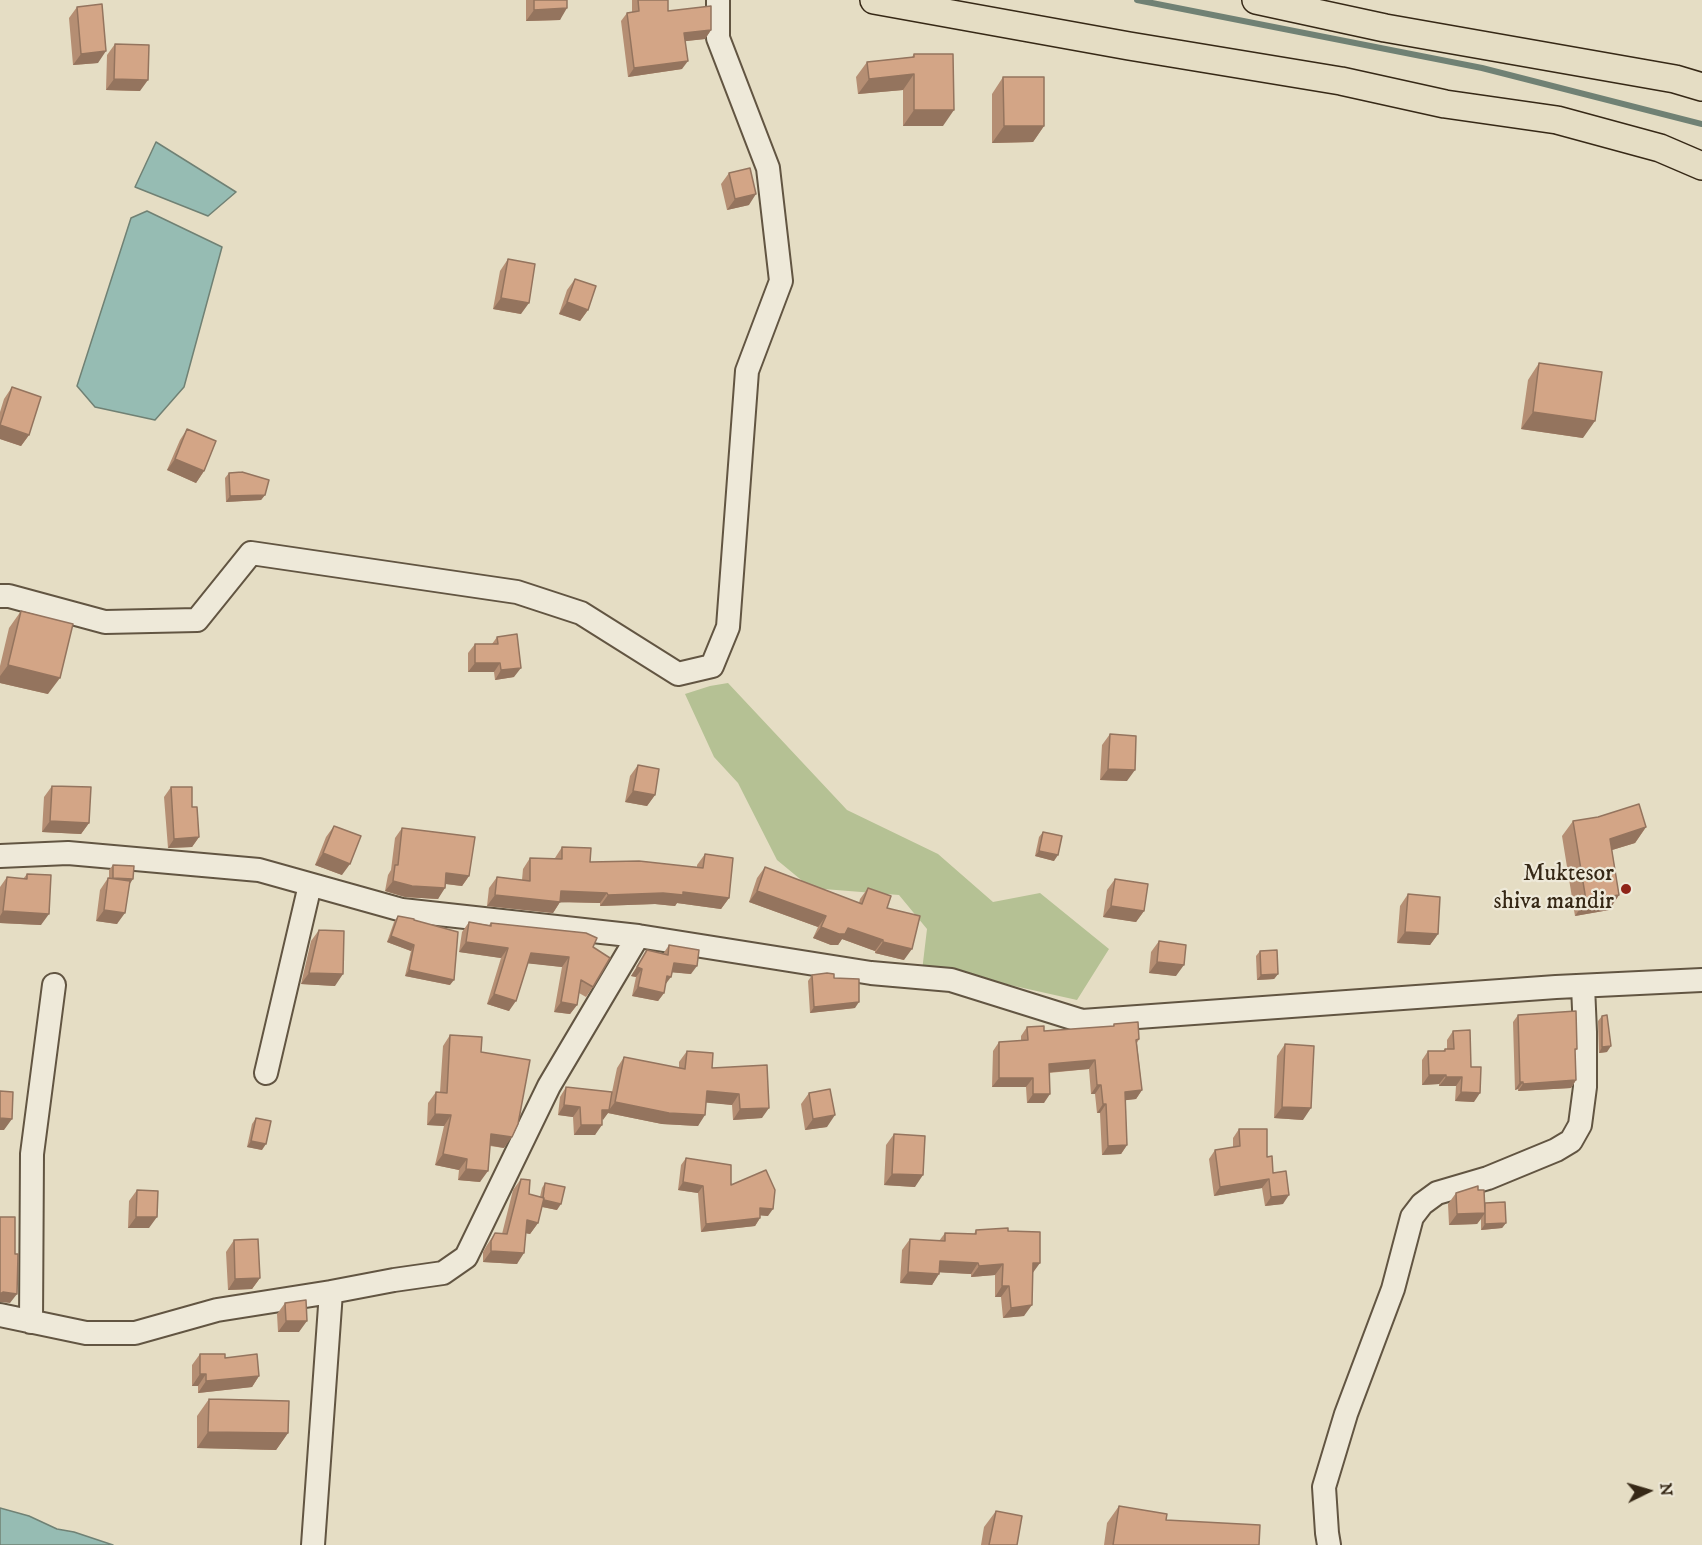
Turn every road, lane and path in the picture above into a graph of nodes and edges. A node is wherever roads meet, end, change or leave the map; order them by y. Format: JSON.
{"nodes":[{"id":1,"x":718,"y":0,"type":"edge"},
{"id":2,"x":874,"y":0,"type":"edge"},
{"id":3,"x":1256,"y":0,"type":"edge"},
{"id":4,"x":1702,"y":87,"type":"edge"},
{"id":5,"x":1702,"y":166,"type":"edge"},
{"id":6,"x":0,"y":596,"type":"edge"},
{"id":7,"x":0,"y":856,"type":"edge"},
{"id":8,"x":310,"y":885,"type":"junction"},
{"id":9,"x":638,"y":936,"type":"junction"},
{"id":10,"x":1702,"y":980,"type":"edge"},
{"id":11,"x":54,"y":985,"type":"dead end"},
{"id":12,"x":1583,"y":986,"type":"junction"},
{"id":13,"x":266,"y":1072,"type":"dead end"},
{"id":14,"x":331,"y":1293,"type":"junction"},
{"id":15,"x":0,"y":1315,"type":"edge"},
{"id":16,"x":31,"y":1322,"type":"junction"},
{"id":17,"x":313,"y":1545,"type":"edge"},
{"id":18,"x":1329,"y":1545,"type":"edge"}],
"edges":[{"from":1,"to":6,"type":"street"},
{"from":2,"to":5,"type":"main road"},
{"from":3,"to":4,"type":"main road"},
{"from":7,"to":8,"type":"street"},
{"from":8,"to":9,"type":"street"},
{"from":8,"to":13,"type":"street"},
{"from":9,"to":12,"type":"street"},
{"from":9,"to":14,"type":"street"},
{"from":10,"to":12,"type":"street"},
{"from":11,"to":16,"type":"street"},
{"from":12,"to":18,"type":"street"},
{"from":14,"to":16,"type":"street"},
{"from":14,"to":17,"type":"street"},
{"from":15,"to":16,"type":"street"}]}
